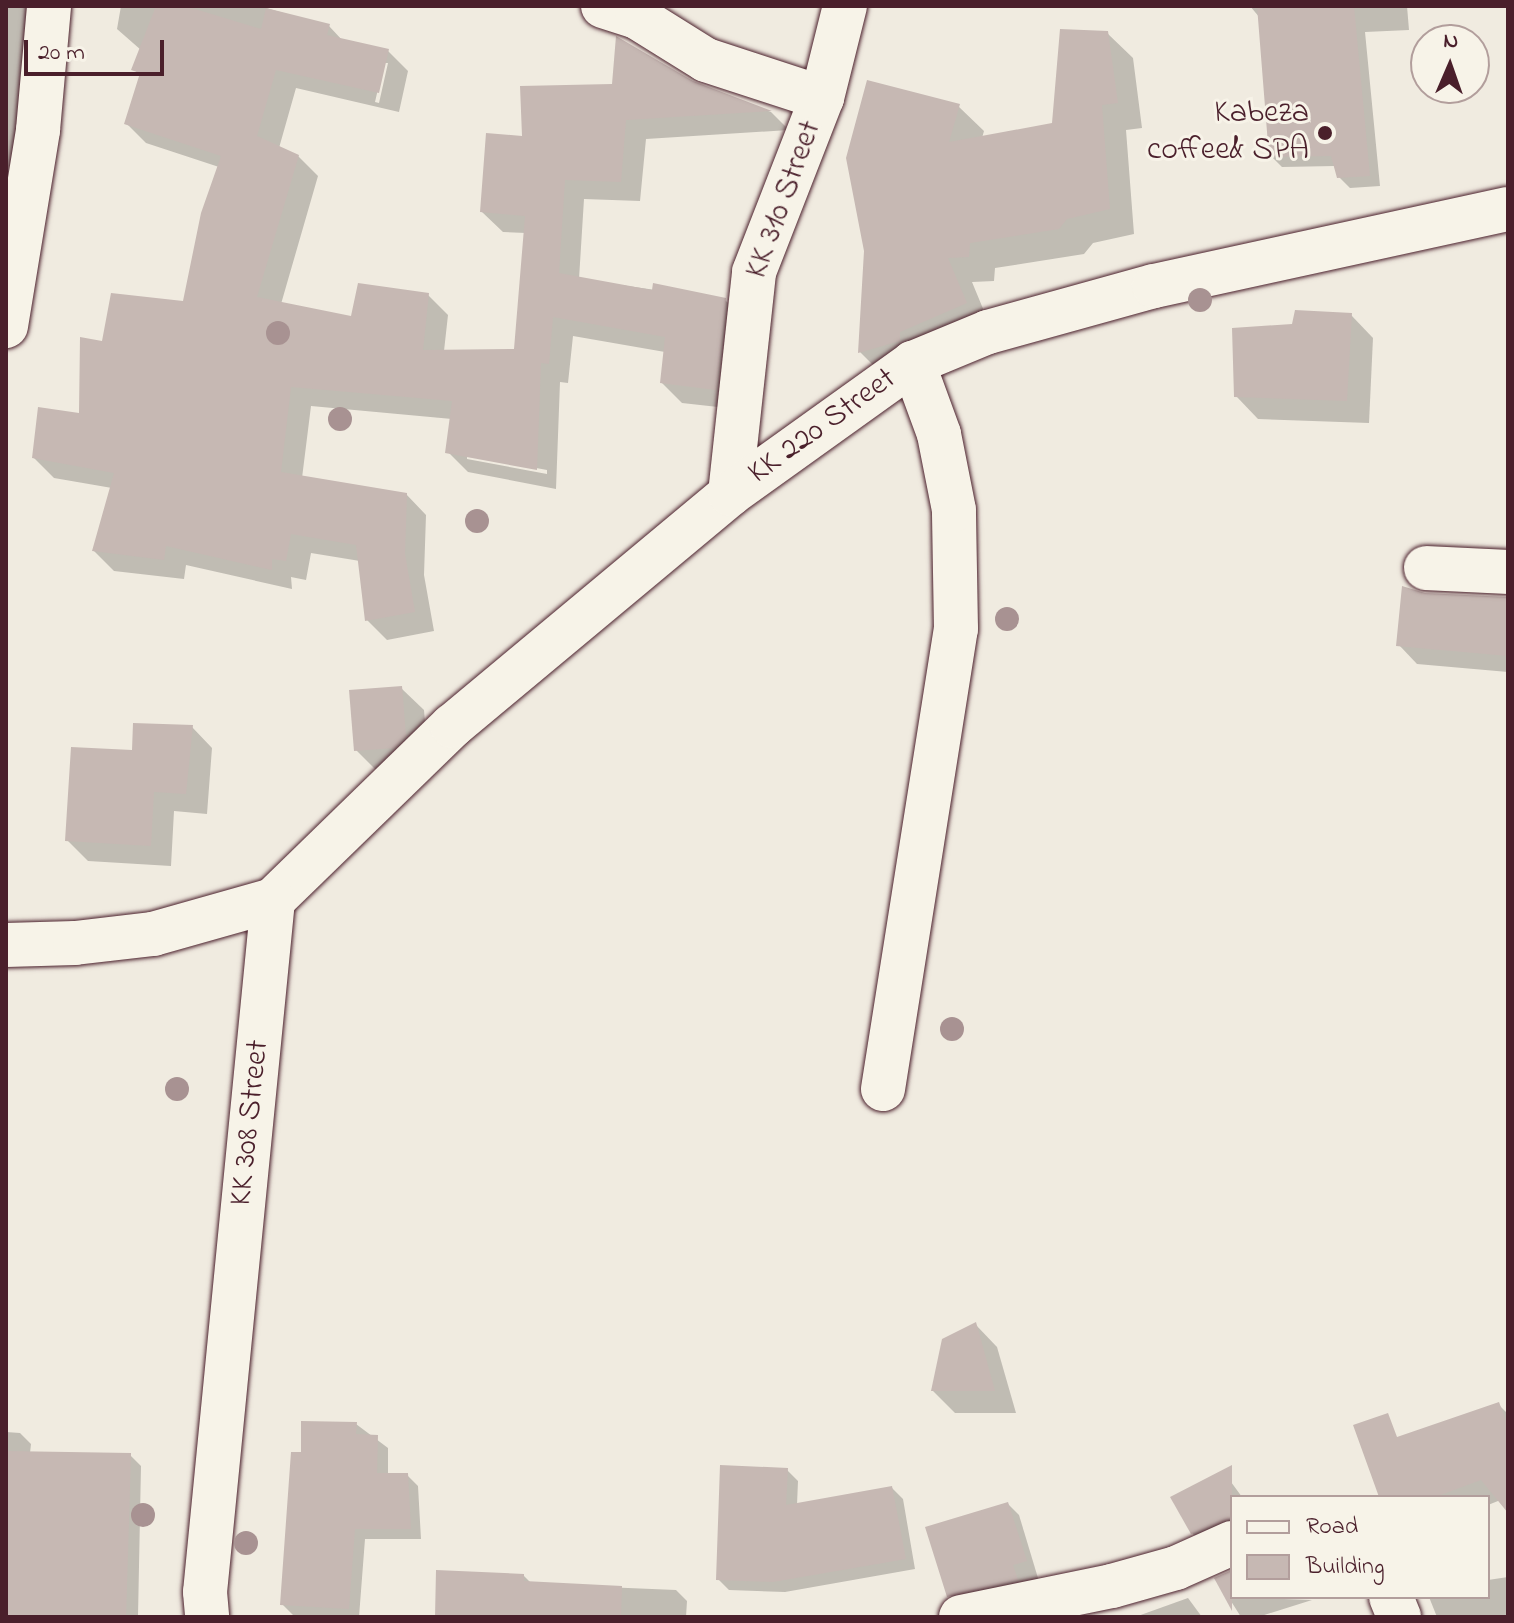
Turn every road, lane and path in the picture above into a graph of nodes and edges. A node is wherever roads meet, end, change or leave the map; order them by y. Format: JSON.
{"nodes":[{"id":1,"x":49,"y":6,"type":"edge"},
{"id":2,"x":603,"y":6,"type":"edge"},
{"id":3,"x":845,"y":6,"type":"edge"},
{"id":4,"x":822,"y":98,"type":"junction"},
{"id":5,"x":1508,"y":209,"type":"edge"},
{"id":6,"x":6,"y":326,"type":"edge"},
{"id":7,"x":913,"y":363,"type":"junction"},
{"id":8,"x":730,"y":494,"type":"junction"},
{"id":9,"x":1426,"y":568,"type":"dead end"},
{"id":10,"x":1508,"y":572,"type":"edge"},
{"id":11,"x":273,"y":900,"type":"junction"},
{"id":12,"x":6,"y":945,"type":"edge"},
{"id":13,"x":883,"y":1089,"type":"dead end"},
{"id":14,"x":1230,"y":1544,"type":"edge"},
{"id":15,"x":207,"y":1617,"type":"edge"},
{"id":16,"x":961,"y":1617,"type":"edge"}],
"edges":[{"from":1,"to":6,"type":"street"},
{"from":2,"to":4,"type":"street","name":"KK 310 Street"},
{"from":3,"to":4,"type":"street","name":"KK 310 Street"},
{"from":4,"to":8,"type":"street","name":"KK 310 Street"},
{"from":5,"to":7,"type":"street","name":"KK 220 Street"},
{"from":7,"to":8,"type":"street","name":"KK 220 Street"},
{"from":7,"to":13,"type":"street"},
{"from":8,"to":11,"type":"street","name":"KK 220 Street"},
{"from":9,"to":10,"type":"street"},
{"from":11,"to":12,"type":"street"},
{"from":11,"to":15,"type":"street","name":"KK 308 Street"},
{"from":14,"to":16,"type":"street"}]}
